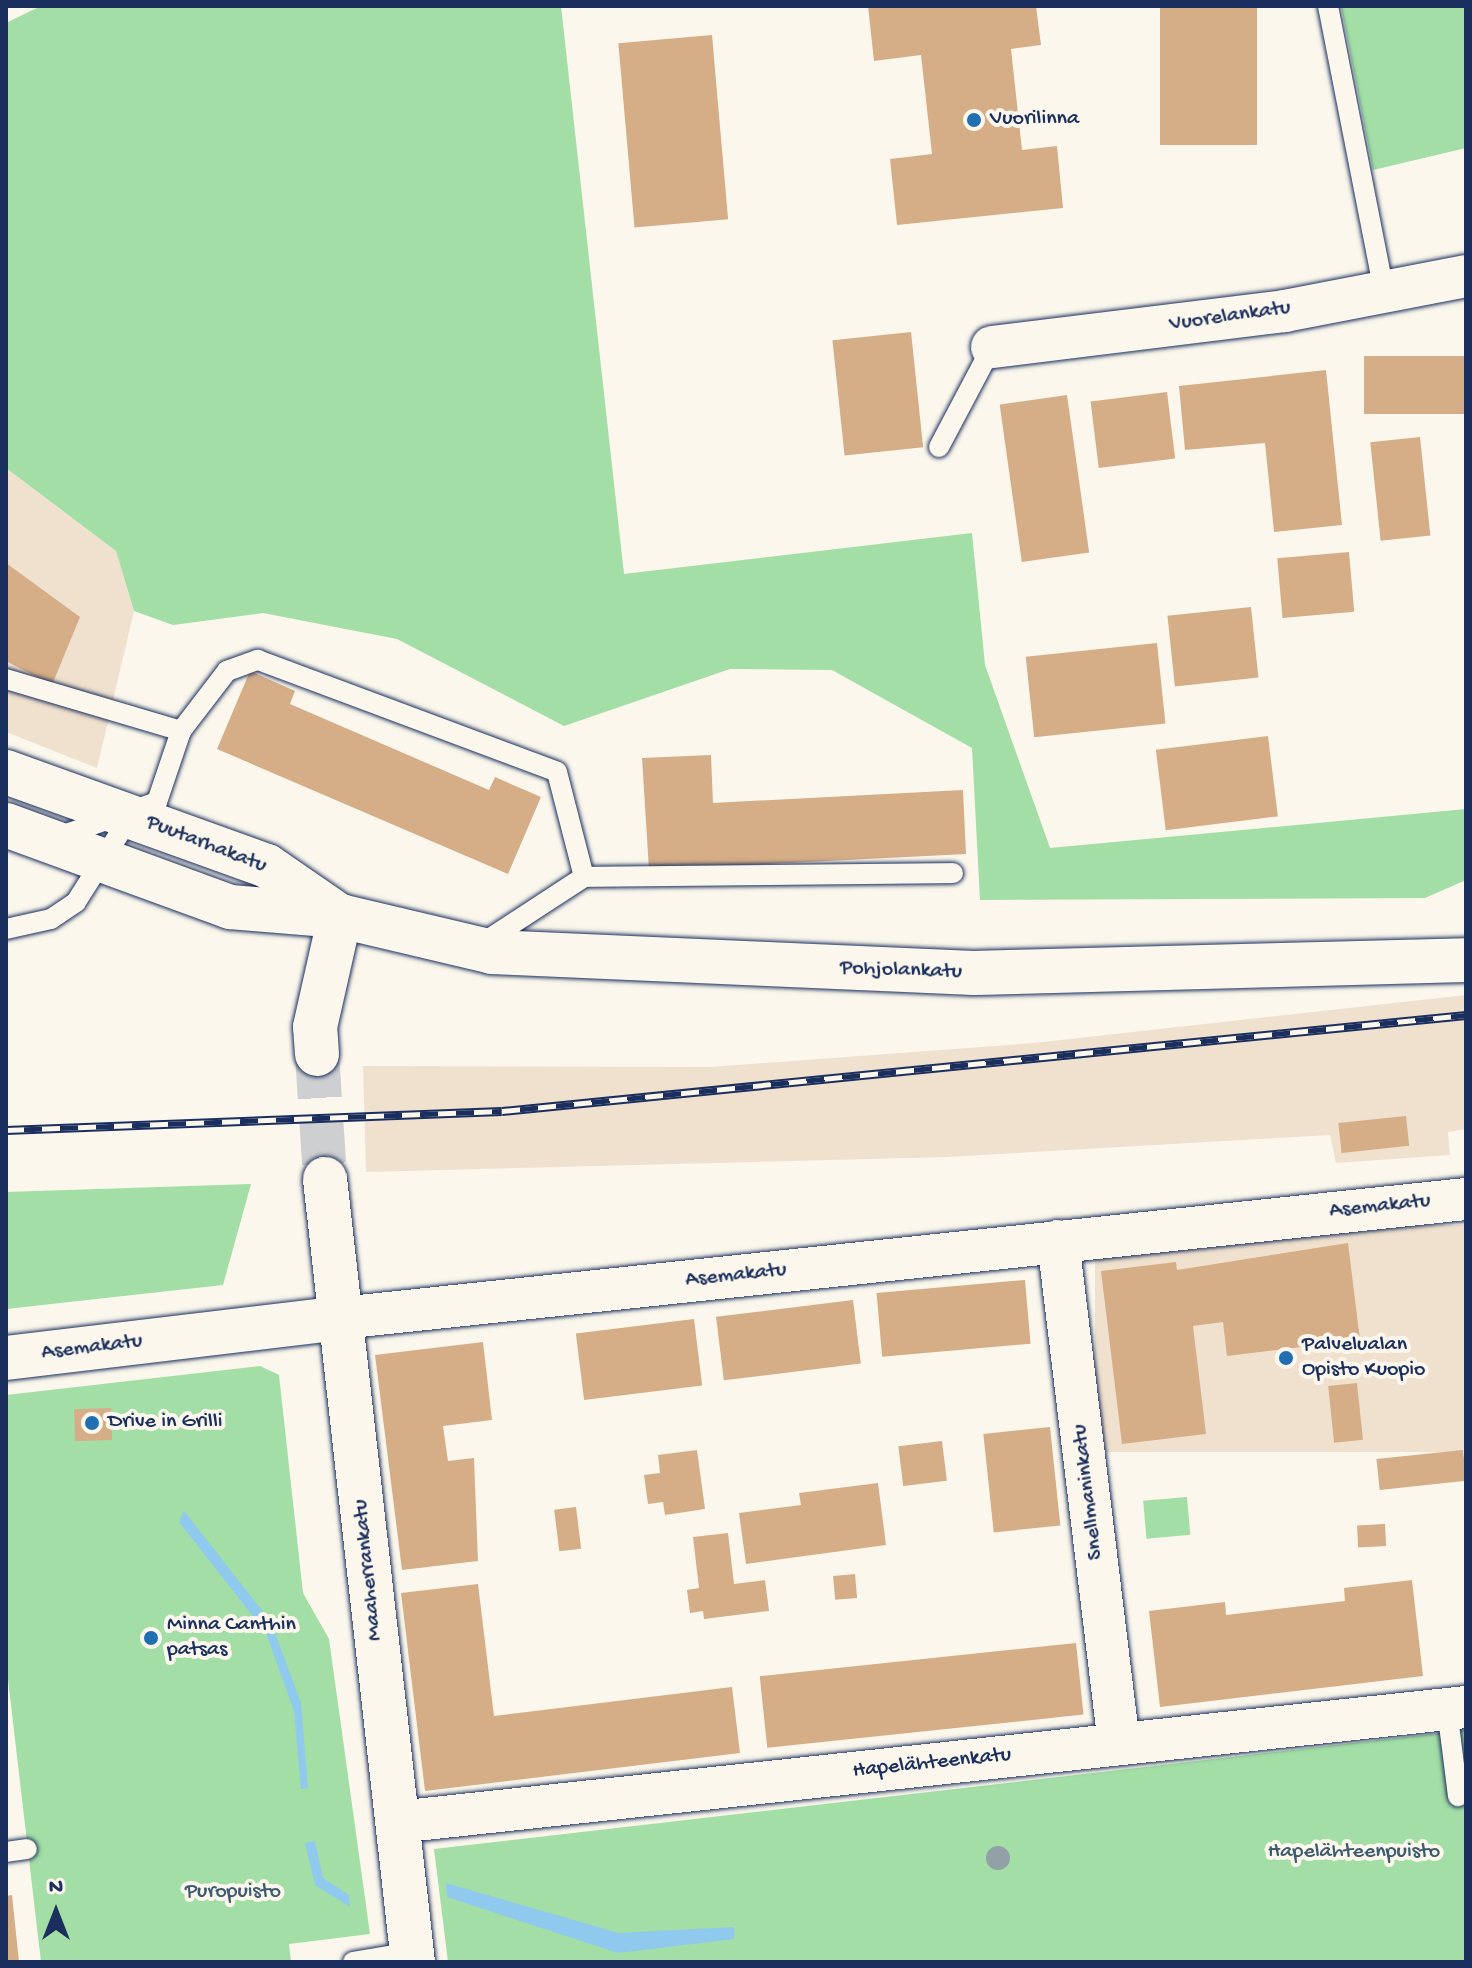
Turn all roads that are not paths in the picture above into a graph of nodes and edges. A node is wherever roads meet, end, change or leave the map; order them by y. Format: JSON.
{"nodes":[{"id":1,"x":1328,"y":6,"type":"edge"},
{"id":2,"x":1466,"y":276,"type":"edge"},
{"id":3,"x":1383,"y":287,"type":"junction"},
{"id":4,"x":992,"y":347,"type":"joint"},
{"id":5,"x":939,"y":447,"type":"dead end"},
{"id":6,"x":6,"y":679,"type":"edge"},
{"id":7,"x":181,"y":731,"type":"junction"},
{"id":8,"x":6,"y":772,"type":"edge"},
{"id":9,"x":130,"y":817,"type":"junction"},
{"id":10,"x":6,"y":825,"type":"edge"},
{"id":11,"x":47,"y":840,"type":"junction"},
{"id":12,"x":107,"y":861,"type":"junction"},
{"id":13,"x":953,"y":873,"type":"dead end"},
{"id":14,"x":584,"y":877,"type":"junction"},
{"id":15,"x":340,"y":916,"type":"junction"},
{"id":16,"x":6,"y":929,"type":"edge"},
{"id":17,"x":475,"y":948,"type":"junction"},
{"id":18,"x":1466,"y":960,"type":"edge"},
{"id":19,"x":317,"y":1054,"type":"tunnel mouth"},
{"id":20,"x":325,"y":1179,"type":"tunnel mouth"},
{"id":21,"x":1466,"y":1199,"type":"edge"},
{"id":22,"x":1058,"y":1241,"type":"junction"},
{"id":23,"x":341,"y":1318,"type":"junction"},
{"id":24,"x":6,"y":1358,"type":"edge"},
{"id":25,"x":1456,"y":1708,"type":"edge"},
{"id":26,"x":1119,"y":1744,"type":"junction"},
{"id":27,"x":1458,"y":1796,"type":"dead end"},
{"id":28,"x":397,"y":1822,"type":"junction"},
{"id":29,"x":27,"y":1849,"type":"dead end"},
{"id":30,"x":6,"y":1852,"type":"edge"},
{"id":31,"x":412,"y":1957,"type":"edge"},
{"id":32,"x":353,"y":1962,"type":"edge"}],
"edges":[{"from":1,"to":3,"type":"lane"},
{"from":2,"to":3,"type":"street","name":"Vuorelankatu"},
{"from":3,"to":4,"type":"street","name":"Vuorelankatu"},
{"from":4,"to":5,"type":"lane"},
{"from":6,"to":7,"type":"lane"},
{"from":7,"to":9,"type":"lane"},
{"from":7,"to":14,"type":"lane"},
{"from":8,"to":9,"type":"main road","name":"Puutarhakatu"},
{"from":9,"to":11,"type":"lane"},
{"from":9,"to":12,"type":"lane"},
{"from":9,"to":15,"type":"main road","name":"Puutarhakatu"},
{"from":10,"to":11,"type":"main road","name":"Puutarhakatu"},
{"from":11,"to":12,"type":"main road","name":"Puutarhakatu"},
{"from":12,"to":15,"type":"main road","name":"Puutarhakatu"},
{"from":12,"to":16,"type":"lane"},
{"from":13,"to":14,"type":"lane"},
{"from":14,"to":17,"type":"lane"},
{"from":15,"to":17,"type":"main road","name":"Pohjolankatu"},
{"from":15,"to":19,"type":"main road"},
{"from":17,"to":18,"type":"main road","name":"Pohjolankatu"},
{"from":20,"to":23,"type":"main road","name":"Maaherrankatu"},
{"from":21,"to":22,"type":"street","name":"Asemakatu"},
{"from":22,"to":23,"type":"street","name":"Asemakatu"},
{"from":22,"to":26,"type":"street","name":"Snellmaninkatu"},
{"from":23,"to":24,"type":"main road","name":"Asemakatu"},
{"from":23,"to":28,"type":"main road","name":"Maaherrankatu"},
{"from":25,"to":26,"type":"street","name":"Hapelähteenkatu"},
{"from":25,"to":27,"type":"lane"},
{"from":26,"to":28,"type":"street","name":"Hapelähteenkatu"},
{"from":28,"to":31,"type":"main road","name":"Maaherrankatu"},
{"from":29,"to":30,"type":"lane"},
{"from":31,"to":32,"type":"lane"}]}
